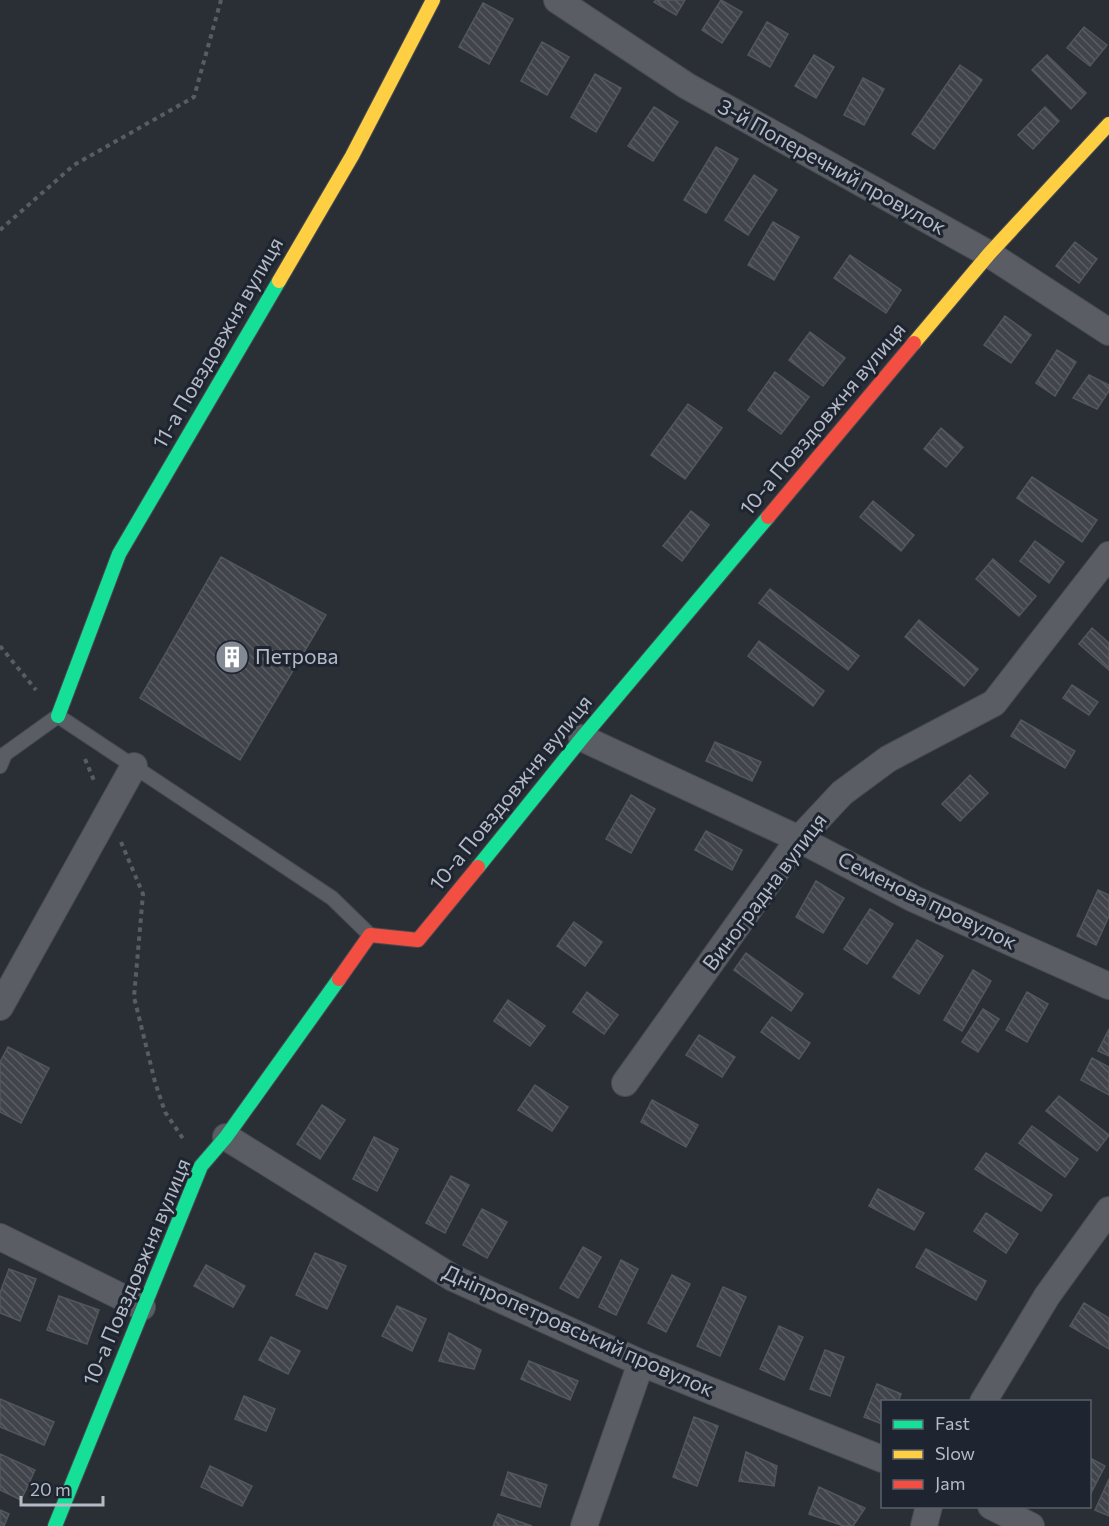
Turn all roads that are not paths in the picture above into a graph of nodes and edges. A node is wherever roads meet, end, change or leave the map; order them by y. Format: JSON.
{"nodes":[{"id":1,"x":433,"y":0,"type":"edge"},
{"id":2,"x":557,"y":0,"type":"edge"},
{"id":3,"x":1109,"y":124,"type":"edge"},
{"id":4,"x":989,"y":254,"type":"junction"},
{"id":5,"x":1109,"y":332,"type":"edge"},
{"id":6,"x":1109,"y":555,"type":"edge"},
{"id":7,"x":58,"y":716,"type":"junction"},
{"id":8,"x":582,"y":738,"type":"junction"},
{"id":9,"x":0,"y":766,"type":"edge"},
{"id":10,"x":134,"y":766,"type":"junction"},
{"id":11,"x":800,"y":839,"type":"junction"},
{"id":12,"x":370,"y":935,"type":"junction"},
{"id":13,"x":1109,"y":986,"type":"edge"},
{"id":14,"x":0,"y":1007,"type":"edge"},
{"id":15,"x":626,"y":1083,"type":"dead end"},
{"id":16,"x":225,"y":1137,"type":"junction"},
{"id":17,"x":1109,"y":1210,"type":"edge"},
{"id":18,"x":0,"y":1237,"type":"edge"},
{"id":19,"x":142,"y":1307,"type":"junction"},
{"id":20,"x":640,"y":1363,"type":"junction"},
{"id":21,"x":983,"y":1400,"type":"edge"},
{"id":22,"x":881,"y":1459,"type":"edge"},
{"id":23,"x":928,"y":1508,"type":"edge"},
{"id":24,"x":995,"y":1508,"type":"edge"},
{"id":25,"x":55,"y":1526,"type":"edge"},
{"id":26,"x":585,"y":1526,"type":"edge"},
{"id":27,"x":924,"y":1526,"type":"edge"},
{"id":28,"x":1031,"y":1526,"type":"edge"}],
"edges":[{"from":1,"to":7,"type":"street","name":"11-а Повздовжня вулиця"},
{"from":2,"to":4,"type":"street","name":"3-й Поперечний провулок"},
{"from":3,"to":4,"type":"street","name":"10-а Повздовжня вулиця"},
{"from":4,"to":5,"type":"street","name":"3-й Поперечний провулок"},
{"from":4,"to":8,"type":"street","name":"10-а Повздовжня вулиця"},
{"from":6,"to":11,"type":"street","name":"Виноградна вулиця"},
{"from":7,"to":9,"type":"lane"},
{"from":7,"to":10,"type":"lane"},
{"from":8,"to":11,"type":"street","name":"Семенова провулок"},
{"from":8,"to":12,"type":"street","name":"10-а Повздовжня вулиця"},
{"from":10,"to":12,"type":"lane"},
{"from":10,"to":14,"type":"street"},
{"from":11,"to":13,"type":"street","name":"Семенова провулок"},
{"from":11,"to":15,"type":"street","name":"Виноградна вулиця"},
{"from":12,"to":16,"type":"street","name":"10-а Повздовжня вулиця"},
{"from":16,"to":19,"type":"street","name":"10-а Повздовжня вулиця"},
{"from":16,"to":20,"type":"street","name":"Дніпропетровський провулок"},
{"from":17,"to":21,"type":"street"},
{"from":18,"to":19,"type":"street"},
{"from":19,"to":25,"type":"street","name":"10-а Повздовжня вулиця"},
{"from":20,"to":22,"type":"street","name":"Дніпропетровський провулок"},
{"from":20,"to":26,"type":"street"},
{"from":23,"to":27,"type":"street"},
{"from":24,"to":28,"type":"street"}]}
